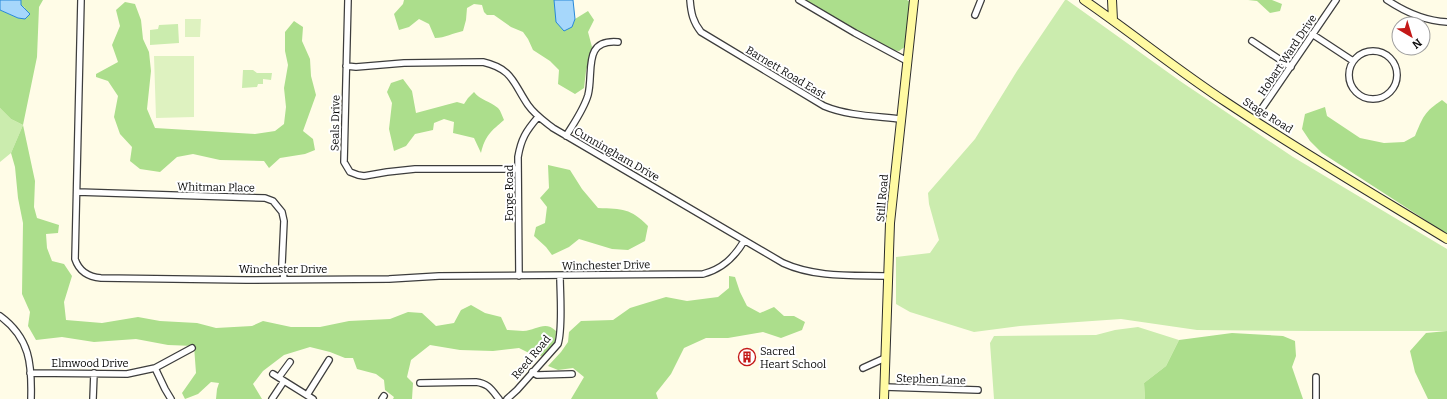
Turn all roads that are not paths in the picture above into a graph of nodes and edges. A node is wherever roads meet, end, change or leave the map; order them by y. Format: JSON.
{"nodes":[{"id":1,"x":81,"y":0,"type":"edge"},
{"id":2,"x":348,"y":0,"type":"edge"},
{"id":3,"x":690,"y":0,"type":"edge"},
{"id":4,"x":799,"y":0,"type":"edge"},
{"id":5,"x":914,"y":0,"type":"edge"},
{"id":6,"x":981,"y":0,"type":"edge"},
{"id":7,"x":1084,"y":0,"type":"edge"},
{"id":8,"x":1112,"y":0,"type":"edge"},
{"id":9,"x":1336,"y":0,"type":"edge"},
{"id":10,"x":1387,"y":0,"type":"edge"},
{"id":11,"x":975,"y":15,"type":"dead end"},
{"id":12,"x":1113,"y":20,"type":"junction"},
{"id":13,"x":1447,"y":22,"type":"edge"},
{"id":14,"x":1312,"y":34,"type":"junction"},
{"id":15,"x":1252,"y":41,"type":"dead end"},
{"id":16,"x":618,"y":42,"type":"dead end"},
{"id":17,"x":907,"y":61,"type":"junction"},
{"id":18,"x":1352,"y":61,"type":"junction"},
{"id":19,"x":346,"y":66,"type":"junction"},
{"id":20,"x":1291,"y":67,"type":"junction"},
{"id":21,"x":538,"y":117,"type":"junction"},
{"id":22,"x":901,"y":119,"type":"junction"},
{"id":23,"x":1254,"y":120,"type":"junction"},
{"id":24,"x":566,"y":136,"type":"junction"},
{"id":25,"x":518,"y":170,"type":"junction"},
{"id":26,"x":77,"y":192,"type":"junction"},
{"id":27,"x":1447,"y":239,"type":"edge"},
{"id":28,"x":744,"y":241,"type":"junction"},
{"id":29,"x":519,"y":276,"type":"junction"},
{"id":30,"x":560,"y":276,"type":"junction"},
{"id":31,"x":888,"y":276,"type":"junction"},
{"id":32,"x":284,"y":279,"type":"junction"},
{"id":33,"x":0,"y":316,"type":"edge"},
{"id":34,"x":192,"y":348,"type":"dead end"},
{"id":35,"x":885,"y":358,"type":"junction"},
{"id":36,"x":329,"y":360,"type":"dead end"},
{"id":37,"x":290,"y":362,"type":"dead end"},
{"id":38,"x":155,"y":368,"type":"junction"},
{"id":39,"x":863,"y":368,"type":"dead end"},
{"id":40,"x":532,"y":372,"type":"junction"},
{"id":41,"x":30,"y":373,"type":"junction"},
{"id":42,"x":94,"y":373,"type":"junction"},
{"id":43,"x":273,"y":374,"type":"dead end"},
{"id":44,"x":572,"y":374,"type":"dead end"},
{"id":45,"x":1316,"y":377,"type":"dead end"},
{"id":46,"x":282,"y":379,"type":"junction"},
{"id":47,"x":420,"y":383,"type":"dead end"},
{"id":48,"x":884,"y":387,"type":"junction"},
{"id":49,"x":978,"y":390,"type":"dead end"},
{"id":50,"x":307,"y":395,"type":"junction"},
{"id":51,"x":31,"y":399,"type":"edge"},
{"id":52,"x":93,"y":399,"type":"edge"},
{"id":53,"x":171,"y":399,"type":"edge"},
{"id":54,"x":272,"y":399,"type":"edge"},
{"id":55,"x":313,"y":399,"type":"edge"},
{"id":56,"x":500,"y":399,"type":"edge"},
{"id":57,"x":507,"y":399,"type":"edge"},
{"id":58,"x":884,"y":399,"type":"edge"},
{"id":59,"x":1316,"y":399,"type":"edge"}],
"edges":[{"from":1,"to":26,"type":"street","name":"Winchester Drive"},
{"from":2,"to":19,"type":"street","name":"Seals Drive"},
{"from":3,"to":22,"type":"street","name":"Barnett Road East"},
{"from":4,"to":17,"type":"street"},
{"from":5,"to":17,"type":"street","name":"Still Road"},
{"from":6,"to":11,"type":"street"},
{"from":7,"to":12,"type":"street","name":"Stage Road"},
{"from":8,"to":12,"type":"street"},
{"from":9,"to":14,"type":"street","name":"Hobart Ward Drive"},
{"from":10,"to":13,"type":"street"},
{"from":12,"to":23,"type":"street","name":"Stage Road"},
{"from":14,"to":18,"type":"street"},
{"from":14,"to":20,"type":"street","name":"Hobart Ward Drive"},
{"from":15,"to":20,"type":"street"},
{"from":16,"to":24,"type":"street"},
{"from":17,"to":22,"type":"street","name":"Still Road"},
{"from":18,"to":18,"type":"street"},
{"from":19,"to":21,"type":"street","name":"Cunningham Drive"},
{"from":19,"to":25,"type":"street","name":"Seals Drive"},
{"from":20,"to":23,"type":"street","name":"Hobart Ward Drive"},
{"from":21,"to":24,"type":"street","name":"Cunningham Drive"},
{"from":21,"to":25,"type":"street","name":"Forge Road"},
{"from":22,"to":31,"type":"street","name":"Still Road"},
{"from":23,"to":27,"type":"street","name":"Stage Road"},
{"from":24,"to":28,"type":"street","name":"Cunningham Drive"},
{"from":25,"to":29,"type":"street","name":"Forge Road"},
{"from":26,"to":32,"type":"street","name":"Whitman Place"},
{"from":26,"to":32,"type":"street","name":"Winchester Drive"},
{"from":28,"to":30,"type":"street","name":"Winchester Drive"},
{"from":28,"to":31,"type":"street","name":"Cunningham Drive"},
{"from":29,"to":30,"type":"street","name":"Winchester Drive"},
{"from":29,"to":32,"type":"street","name":"Winchester Drive"},
{"from":30,"to":40,"type":"street","name":"Reed Road"},
{"from":31,"to":35,"type":"street","name":"Still Road"},
{"from":33,"to":41,"type":"street"},
{"from":34,"to":38,"type":"street","name":"Elmwood Drive"},
{"from":35,"to":39,"type":"street"},
{"from":35,"to":48,"type":"street","name":"Still Road"},
{"from":36,"to":50,"type":"street"},
{"from":37,"to":46,"type":"street"},
{"from":38,"to":42,"type":"street","name":"Elmwood Drive"},
{"from":38,"to":53,"type":"street"},
{"from":40,"to":44,"type":"street"},
{"from":40,"to":57,"type":"street","name":"Reed Road"},
{"from":41,"to":42,"type":"street","name":"Elmwood Drive"},
{"from":41,"to":51,"type":"street"},
{"from":42,"to":52,"type":"street"},
{"from":43,"to":46,"type":"street"},
{"from":45,"to":59,"type":"street"},
{"from":46,"to":50,"type":"street"},
{"from":46,"to":54,"type":"street"},
{"from":47,"to":56,"type":"street"},
{"from":48,"to":49,"type":"street","name":"Stephen Lane"},
{"from":48,"to":58,"type":"street","name":"Still Road"},
{"from":50,"to":55,"type":"street"}]}
